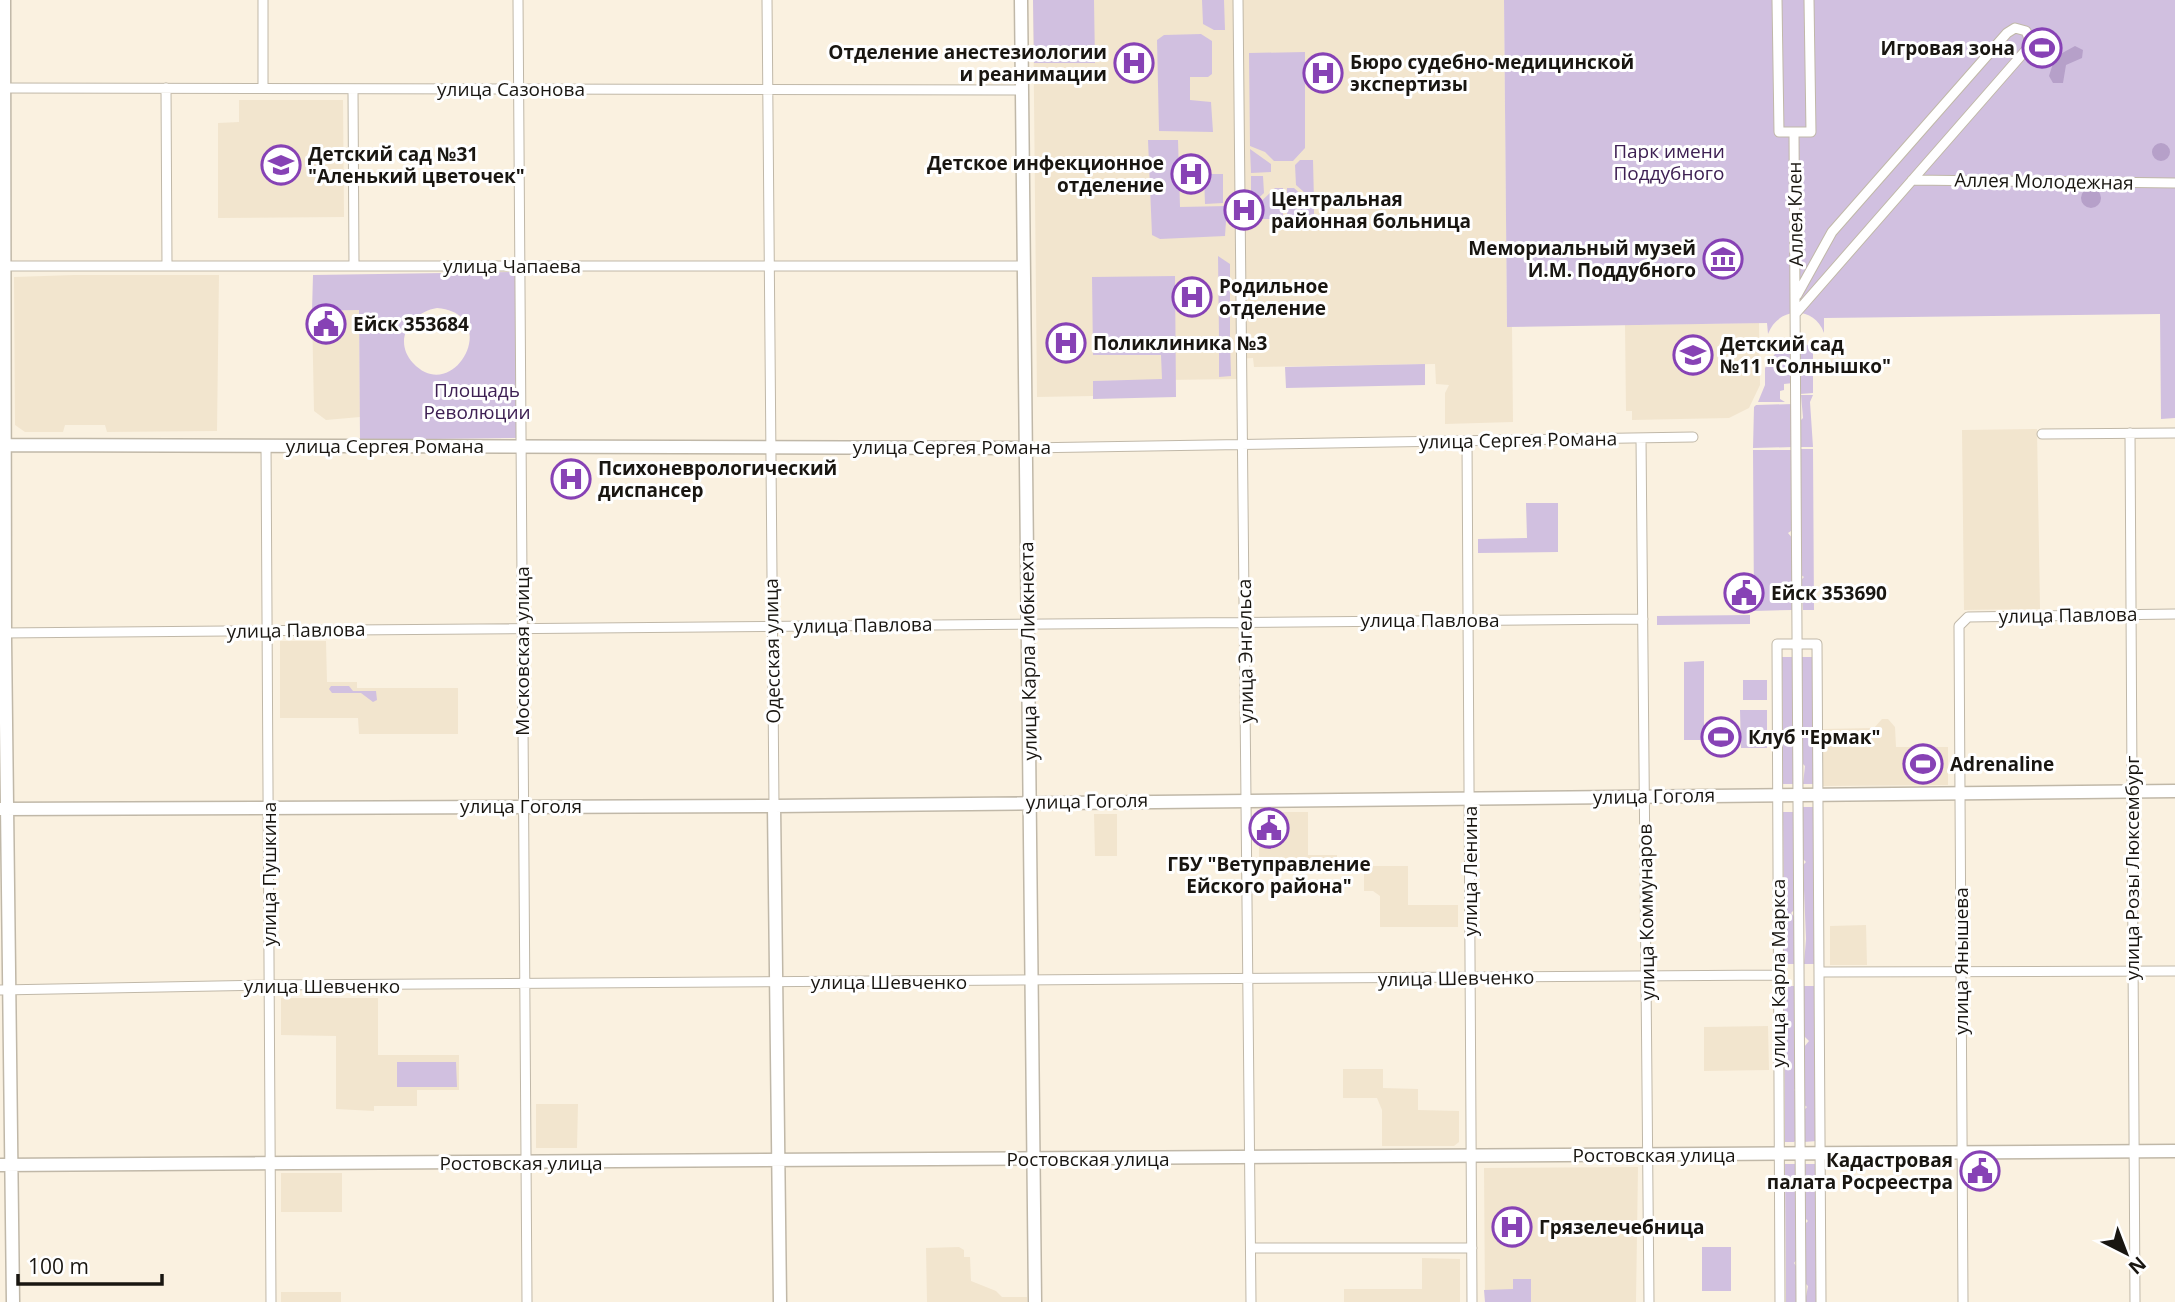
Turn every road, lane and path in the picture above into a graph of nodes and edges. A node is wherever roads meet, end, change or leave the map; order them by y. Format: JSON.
{"nodes":[{"id":1,"x":4,"y":0,"type":"edge"},
{"id":2,"x":263,"y":0,"type":"edge"},
{"id":3,"x":518,"y":0,"type":"edge"},
{"id":4,"x":767,"y":0,"type":"edge"},
{"id":5,"x":1021,"y":0,"type":"edge"},
{"id":6,"x":1238,"y":0,"type":"edge"},
{"id":7,"x":1777,"y":0,"type":"edge"},
{"id":8,"x":1809,"y":0,"type":"edge"},
{"id":9,"x":2,"y":88,"type":"edge"},
{"id":10,"x":166,"y":88,"type":"junction"},
{"id":11,"x":263,"y":89,"type":"junction"},
{"id":12,"x":353,"y":89,"type":"junction"},
{"id":13,"x":768,"y":89,"type":"junction"},
{"id":14,"x":519,"y":90,"type":"junction"},
{"id":15,"x":1022,"y":90,"type":"junction"},
{"id":16,"x":1794,"y":132,"type":"junction"},
{"id":17,"x":1912,"y":180,"type":"junction"},
{"id":18,"x":2175,"y":183,"type":"edge"},
{"id":19,"x":2,"y":266,"type":"edge"},
{"id":20,"x":167,"y":266,"type":"junction"},
{"id":21,"x":354,"y":266,"type":"junction"},
{"id":22,"x":519,"y":266,"type":"junction"},
{"id":23,"x":1024,"y":266,"type":"junction"},
{"id":24,"x":769,"y":268,"type":"junction"},
{"id":25,"x":1796,"y":297,"type":"junction"},
{"id":26,"x":1796,"y":313,"type":"junction"},
{"id":27,"x":2130,"y":433,"type":"junction"},
{"id":28,"x":2175,"y":433,"type":"edge"},
{"id":29,"x":2042,"y":434,"type":"dead end"},
{"id":30,"x":1693,"y":437,"type":"dead end"},
{"id":31,"x":1641,"y":438,"type":"junction"},
{"id":32,"x":1467,"y":441,"type":"junction"},
{"id":33,"x":2,"y":444,"type":"edge"},
{"id":34,"x":1242,"y":444,"type":"junction"},
{"id":35,"x":266,"y":445,"type":"junction"},
{"id":36,"x":520,"y":446,"type":"junction"},
{"id":37,"x":770,"y":447,"type":"junction"},
{"id":38,"x":1026,"y":448,"type":"junction"},
{"id":39,"x":2175,"y":614,"type":"edge"},
{"id":40,"x":2131,"y":615,"type":"junction"},
{"id":41,"x":1643,"y":619,"type":"junction"},
{"id":42,"x":1468,"y":620,"type":"junction"},
{"id":43,"x":1962,"y":620,"type":"joint"},
{"id":44,"x":1244,"y":622,"type":"junction"},
{"id":45,"x":1028,"y":623,"type":"junction"},
{"id":46,"x":772,"y":625,"type":"junction"},
{"id":47,"x":522,"y":628,"type":"junction"},
{"id":48,"x":267,"y":631,"type":"junction"},
{"id":49,"x":2,"y":633,"type":"edge"},
{"id":50,"x":1798,"y":644,"type":"junction"},
{"id":51,"x":2132,"y":791,"type":"junction"},
{"id":52,"x":2175,"y":791,"type":"edge"},
{"id":53,"x":1959,"y":793,"type":"junction"},
{"id":54,"x":1778,"y":794,"type":"junction"},
{"id":55,"x":1799,"y":794,"type":"junction"},
{"id":56,"x":1818,"y":794,"type":"junction"},
{"id":57,"x":1644,"y":796,"type":"junction"},
{"id":58,"x":1469,"y":797,"type":"junction"},
{"id":59,"x":1247,"y":799,"type":"junction"},
{"id":60,"x":1030,"y":802,"type":"junction"},
{"id":61,"x":523,"y":806,"type":"junction"},
{"id":62,"x":774,"y":806,"type":"junction"},
{"id":63,"x":268,"y":807,"type":"junction"},
{"id":64,"x":3,"y":809,"type":"edge"},
{"id":65,"x":2133,"y":971,"type":"junction"},
{"id":66,"x":2175,"y":971,"type":"edge"},
{"id":67,"x":1819,"y":972,"type":"junction"},
{"id":68,"x":1961,"y":972,"type":"junction"},
{"id":69,"x":1646,"y":975,"type":"junction"},
{"id":70,"x":1779,"y":975,"type":"junction"},
{"id":71,"x":1470,"y":978,"type":"junction"},
{"id":72,"x":1248,"y":979,"type":"junction"},
{"id":73,"x":1032,"y":981,"type":"junction"},
{"id":74,"x":776,"y":983,"type":"junction"},
{"id":75,"x":269,"y":985,"type":"junction"},
{"id":76,"x":524,"y":985,"type":"junction"},
{"id":77,"x":4,"y":990,"type":"edge"},
{"id":78,"x":2134,"y":1151,"type":"junction"},
{"id":79,"x":2175,"y":1151,"type":"edge"},
{"id":80,"x":1962,"y":1152,"type":"junction"},
{"id":81,"x":1779,"y":1154,"type":"junction"},
{"id":82,"x":1801,"y":1154,"type":"junction"},
{"id":83,"x":1820,"y":1154,"type":"junction"},
{"id":84,"x":1648,"y":1155,"type":"junction"},
{"id":85,"x":1471,"y":1156,"type":"junction"},
{"id":86,"x":1250,"y":1158,"type":"junction"},
{"id":87,"x":1034,"y":1160,"type":"junction"},
{"id":88,"x":778,"y":1162,"type":"junction"},
{"id":89,"x":526,"y":1163,"type":"junction"},
{"id":90,"x":270,"y":1164,"type":"junction"},
{"id":91,"x":5,"y":1165,"type":"edge"},
{"id":92,"x":1251,"y":1248,"type":"junction"},
{"id":93,"x":1472,"y":1248,"type":"junction"},
{"id":94,"x":13,"y":1302,"type":"edge"},
{"id":95,"x":271,"y":1302,"type":"edge"},
{"id":96,"x":527,"y":1302,"type":"edge"},
{"id":97,"x":780,"y":1302,"type":"edge"},
{"id":98,"x":1035,"y":1302,"type":"edge"},
{"id":99,"x":1251,"y":1302,"type":"edge"},
{"id":100,"x":1472,"y":1302,"type":"edge"},
{"id":101,"x":1649,"y":1302,"type":"edge"},
{"id":102,"x":1780,"y":1302,"type":"edge"},
{"id":103,"x":1801,"y":1302,"type":"edge"},
{"id":104,"x":1821,"y":1302,"type":"edge"},
{"id":105,"x":1963,"y":1302,"type":"edge"},
{"id":106,"x":2135,"y":1302,"type":"edge"}],
"edges":[{"from":1,"to":9,"type":"street"},
{"from":2,"to":11,"type":"street"},
{"from":3,"to":14,"type":"street","name":"Московская улица"},
{"from":4,"to":13,"type":"street","name":"Одесская улица"},
{"from":5,"to":15,"type":"street","name":"улица Карла Либкнехта"},
{"from":6,"to":34,"type":"street","name":"улица Энгельса"},
{"from":7,"to":16,"type":"street"},
{"from":8,"to":16,"type":"street"},
{"from":9,"to":10,"type":"street","name":"улица Сазонова"},
{"from":9,"to":19,"type":"street"},
{"from":10,"to":11,"type":"street","name":"улица Сазонова"},
{"from":10,"to":20,"type":"street"},
{"from":11,"to":12,"type":"street","name":"улица Сазонова"},
{"from":12,"to":14,"type":"street","name":"улица Сазонова"},
{"from":12,"to":21,"type":"street"},
{"from":13,"to":14,"type":"street","name":"улица Сазонова"},
{"from":13,"to":15,"type":"street","name":"улица Сазонова"},
{"from":13,"to":24,"type":"street","name":"Одесская улица"},
{"from":14,"to":22,"type":"street","name":"Московская улица"},
{"from":15,"to":23,"type":"street","name":"улица Карла Либкнехта"},
{"from":16,"to":25,"type":"street","name":"Аллея Клен"},
{"from":17,"to":18,"type":"street","name":"Аллея Молодежная"},
{"from":17,"to":25,"type":"street"},
{"from":17,"to":26,"type":"street"},
{"from":19,"to":20,"type":"street","name":"улица Чапаева"},
{"from":19,"to":33,"type":"street"},
{"from":20,"to":21,"type":"street","name":"улица Чапаева"},
{"from":21,"to":22,"type":"street","name":"улица Чапаева"},
{"from":22,"to":24,"type":"street","name":"улица Чапаева"},
{"from":22,"to":36,"type":"street","name":"Московская улица"},
{"from":23,"to":24,"type":"street","name":"улица Чапаева"},
{"from":23,"to":38,"type":"street","name":"улица Карла Либкнехта"},
{"from":24,"to":37,"type":"street","name":"Одесская улица"},
{"from":25,"to":26,"type":"street","name":"Аллея Клен"},
{"from":26,"to":50,"type":"street","name":"Аллея Клен"},
{"from":27,"to":28,"type":"street"},
{"from":27,"to":29,"type":"street"},
{"from":27,"to":40,"type":"street","name":"улица Розы Люксембург"},
{"from":30,"to":31,"type":"street","name":"улица Сергея Романа"},
{"from":31,"to":32,"type":"street","name":"улица Сергея Романа"},
{"from":31,"to":41,"type":"street","name":"улица Коммунаров"},
{"from":32,"to":34,"type":"street","name":"улица Сергея Романа"},
{"from":32,"to":42,"type":"street","name":"улица Ленина"},
{"from":33,"to":35,"type":"street","name":"улица Сергея Романа"},
{"from":33,"to":49,"type":"street"},
{"from":34,"to":38,"type":"street","name":"улица Сергея Романа"},
{"from":34,"to":44,"type":"street","name":"улица Энгельса"},
{"from":35,"to":36,"type":"street","name":"улица Сергея Романа"},
{"from":35,"to":48,"type":"street","name":"улица Пушкина"},
{"from":36,"to":37,"type":"street","name":"улица Сергея Романа"},
{"from":36,"to":47,"type":"street","name":"Московская улица"},
{"from":37,"to":38,"type":"street","name":"улица Сергея Романа"},
{"from":37,"to":46,"type":"street","name":"Одесская улица"},
{"from":38,"to":45,"type":"street","name":"улица Карла Либкнехта"},
{"from":39,"to":40,"type":"street","name":"улица Павлова"},
{"from":40,"to":43,"type":"street","name":"улица Павлова"},
{"from":40,"to":51,"type":"street","name":"улица Розы Люксембург"},
{"from":41,"to":42,"type":"street","name":"улица Павлова"},
{"from":41,"to":57,"type":"street","name":"улица Коммунаров"},
{"from":42,"to":44,"type":"street","name":"улица Павлова"},
{"from":42,"to":58,"type":"street","name":"улица Ленина"},
{"from":43,"to":53,"type":"street","name":"улица Янышева"},
{"from":44,"to":45,"type":"street","name":"улица Павлова"},
{"from":44,"to":59,"type":"street","name":"улица Энгельса"},
{"from":45,"to":46,"type":"street","name":"улица Павлова"},
{"from":45,"to":60,"type":"street","name":"улица Карла Либкнехта"},
{"from":46,"to":47,"type":"street","name":"улица Павлова"},
{"from":46,"to":62,"type":"street","name":"Одесская улица"},
{"from":47,"to":48,"type":"street","name":"улица Павлова"},
{"from":47,"to":61,"type":"street","name":"Московская улица"},
{"from":48,"to":49,"type":"street","name":"улица Павлова"},
{"from":48,"to":63,"type":"street","name":"улица Пушкина"},
{"from":49,"to":64,"type":"street"},
{"from":50,"to":54,"type":"street","name":"улица Карла Маркса"},
{"from":50,"to":55,"type":"street","name":"Аллея Клен"},
{"from":50,"to":56,"type":"street"},
{"from":51,"to":52,"type":"street","name":"улица Гоголя"},
{"from":51,"to":53,"type":"street","name":"улица Гоголя"},
{"from":51,"to":65,"type":"street","name":"улица Розы Люксембург"},
{"from":53,"to":56,"type":"street","name":"улица Гоголя"},
{"from":53,"to":68,"type":"street","name":"улица Янышева"},
{"from":54,"to":55,"type":"street","name":"улица Гоголя"},
{"from":54,"to":57,"type":"street","name":"улица Гоголя"},
{"from":54,"to":70,"type":"street","name":"улица Карла Маркса"},
{"from":55,"to":56,"type":"street","name":"улица Гоголя"},
{"from":55,"to":82,"type":"street","name":"Аллея Клен"},
{"from":56,"to":67,"type":"street"},
{"from":57,"to":58,"type":"street","name":"улица Гоголя"},
{"from":57,"to":69,"type":"street","name":"улица Коммунаров"},
{"from":58,"to":59,"type":"street","name":"улица Гоголя"},
{"from":58,"to":71,"type":"street","name":"улица Ленина"},
{"from":59,"to":60,"type":"street","name":"улица Гоголя"},
{"from":59,"to":72,"type":"street","name":"улица Энгельса"},
{"from":60,"to":62,"type":"street","name":"улица Гоголя"},
{"from":60,"to":73,"type":"street","name":"улица Карла Либкнехта"},
{"from":61,"to":62,"type":"street","name":"улица Гоголя"},
{"from":61,"to":63,"type":"street","name":"улица Гоголя"},
{"from":61,"to":76,"type":"street","name":"Московская улица"},
{"from":62,"to":74,"type":"street","name":"Одесская улица"},
{"from":63,"to":64,"type":"street","name":"улица Гоголя"},
{"from":63,"to":75,"type":"street","name":"улица Пушкина"},
{"from":64,"to":77,"type":"street"},
{"from":65,"to":66,"type":"street"},
{"from":65,"to":68,"type":"street"},
{"from":65,"to":78,"type":"street","name":"улица Розы Люксембург"},
{"from":67,"to":68,"type":"street"},
{"from":67,"to":83,"type":"street"},
{"from":68,"to":80,"type":"street","name":"улица Янышева"},
{"from":69,"to":70,"type":"street","name":"улица Шевченко"},
{"from":69,"to":71,"type":"street","name":"улица Шевченко"},
{"from":69,"to":84,"type":"street","name":"улица Коммунаров"},
{"from":70,"to":81,"type":"street","name":"улица Карла Маркса"},
{"from":71,"to":72,"type":"street","name":"улица Шевченко"},
{"from":71,"to":85,"type":"street","name":"улица Ленина"},
{"from":72,"to":73,"type":"street","name":"улица Шевченко"},
{"from":72,"to":86,"type":"street","name":"улица Энгельса"},
{"from":73,"to":74,"type":"street","name":"улица Шевченко"},
{"from":73,"to":87,"type":"street","name":"улица Карла Либкнехта"},
{"from":74,"to":76,"type":"street","name":"улица Шевченко"},
{"from":74,"to":88,"type":"street","name":"Одесская улица"},
{"from":75,"to":76,"type":"street","name":"улица Шевченко"},
{"from":75,"to":77,"type":"street","name":"улица Шевченко"},
{"from":75,"to":90,"type":"street","name":"улица Пушкина"},
{"from":76,"to":89,"type":"street","name":"Московская улица"},
{"from":77,"to":91,"type":"street"},
{"from":78,"to":79,"type":"street","name":"Ростовская улица"},
{"from":78,"to":80,"type":"street","name":"Ростовская улица"},
{"from":78,"to":106,"type":"street","name":"улица Розы Люксембург"},
{"from":80,"to":83,"type":"street","name":"Ростовская улица"},
{"from":80,"to":105,"type":"street","name":"улица Янышева"},
{"from":81,"to":82,"type":"street","name":"Ростовская улица"},
{"from":81,"to":84,"type":"street","name":"Ростовская улица"},
{"from":81,"to":102,"type":"street","name":"улица Карла Маркса"},
{"from":82,"to":83,"type":"street","name":"Ростовская улица"},
{"from":82,"to":103,"type":"street","name":"Аллея Клен"},
{"from":83,"to":104,"type":"street"},
{"from":84,"to":85,"type":"street","name":"Ростовская улица"},
{"from":84,"to":101,"type":"street","name":"улица Коммунаров"},
{"from":85,"to":86,"type":"street","name":"Ростовская улица"},
{"from":85,"to":93,"type":"street","name":"улица Ленина"},
{"from":86,"to":87,"type":"street","name":"Ростовская улица"},
{"from":86,"to":92,"type":"street","name":"улица Энгельса"},
{"from":87,"to":88,"type":"street","name":"Ростовская улица"},
{"from":87,"to":98,"type":"street","name":"улица Карла Либкнехта"},
{"from":88,"to":89,"type":"street","name":"Ростовская улица"},
{"from":88,"to":97,"type":"street","name":"Одесская улица"},
{"from":89,"to":90,"type":"street","name":"Ростовская улица"},
{"from":89,"to":96,"type":"street","name":"Московская улица"},
{"from":90,"to":91,"type":"street","name":"Ростовская улица"},
{"from":90,"to":95,"type":"street","name":"улица Пушкина"},
{"from":91,"to":94,"type":"street"},
{"from":92,"to":93,"type":"street"},
{"from":92,"to":99,"type":"street","name":"улица Энгельса"},
{"from":93,"to":100,"type":"street","name":"улица Ленина"}]}
